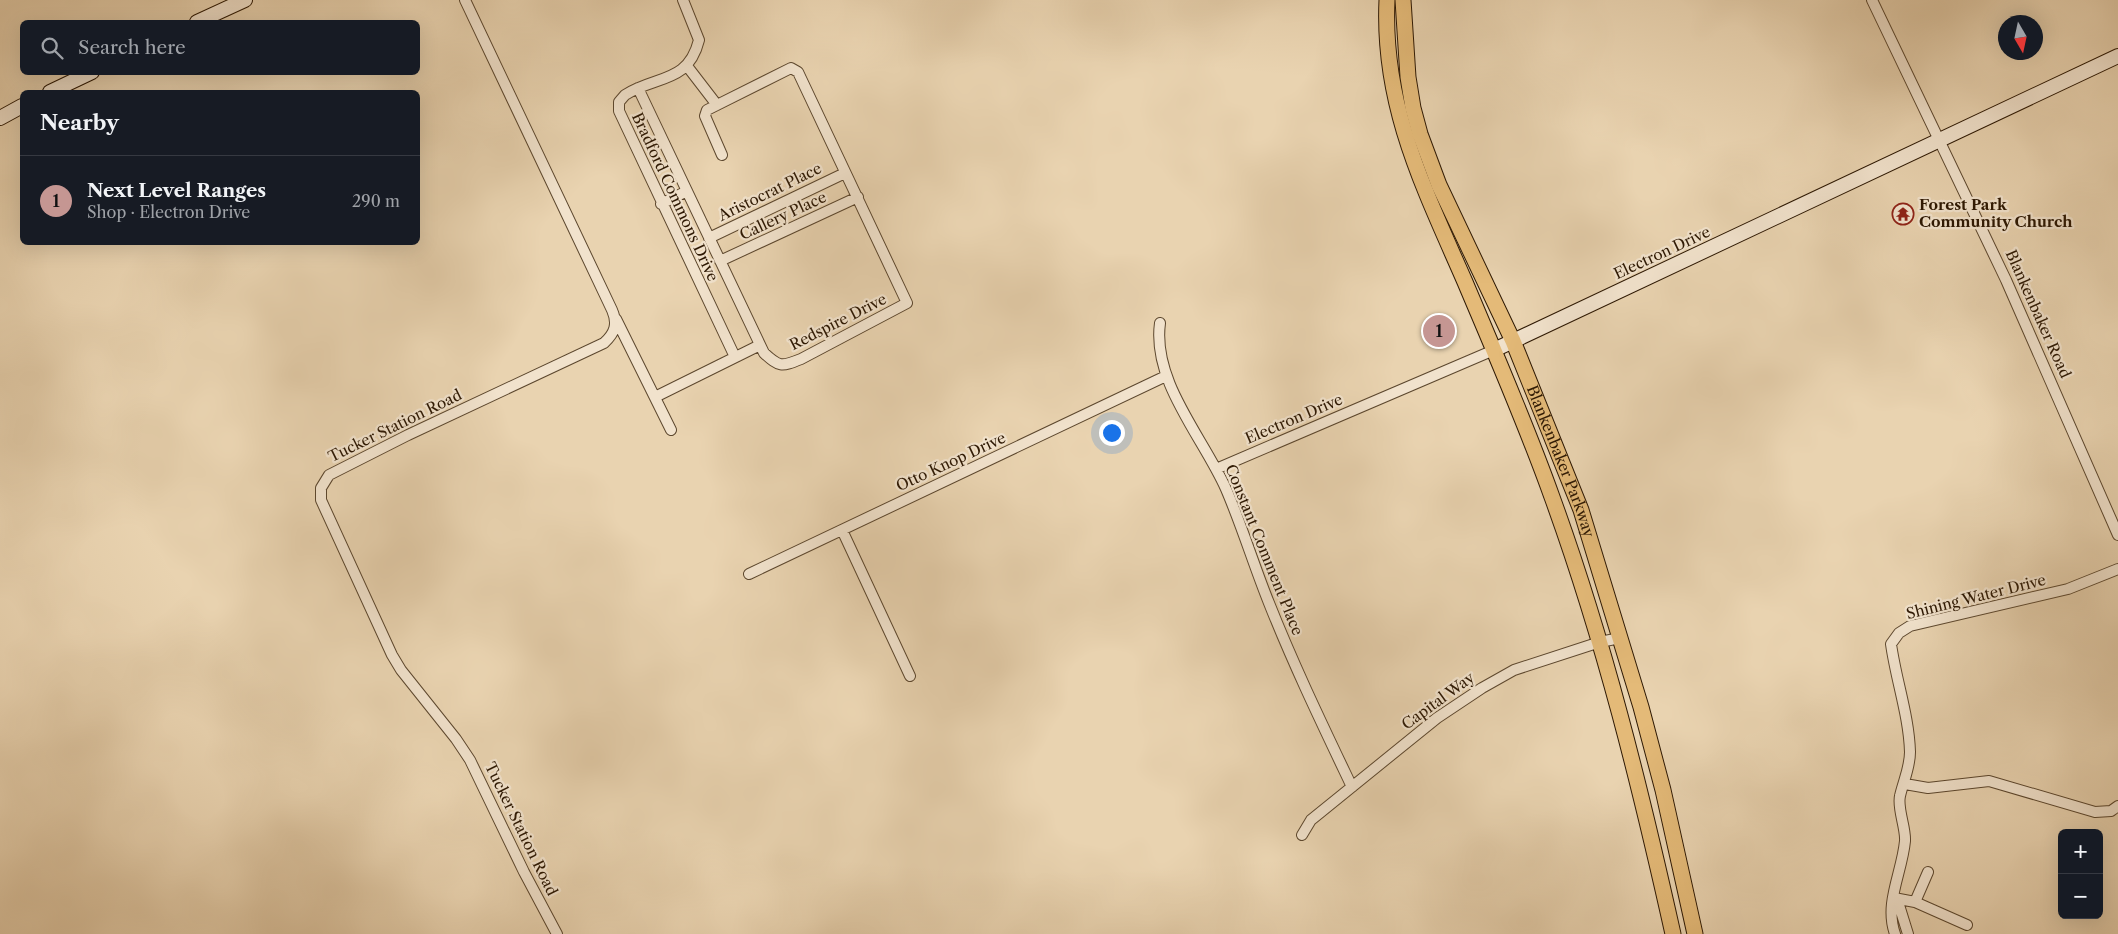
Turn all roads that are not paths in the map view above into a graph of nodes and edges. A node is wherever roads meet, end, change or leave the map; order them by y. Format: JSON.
{"nodes":[{"id":1,"x":245,"y":0,"type":"edge"},
{"id":2,"x":465,"y":0,"type":"edge"},
{"id":3,"x":683,"y":0,"type":"edge"},
{"id":4,"x":1387,"y":0,"type":"edge"},
{"id":5,"x":1403,"y":0,"type":"edge"},
{"id":6,"x":1872,"y":0,"type":"edge"},
{"id":7,"x":201,"y":20,"type":"edge"},
{"id":8,"x":2118,"y":56,"type":"edge"},
{"id":9,"x":687,"y":66,"type":"junction"},
{"id":10,"x":86,"y":75,"type":"edge"},
{"id":11,"x":638,"y":88,"type":"junction"},
{"id":12,"x":54,"y":90,"type":"edge"},
{"id":13,"x":717,"y":105,"type":"junction"},
{"id":14,"x":20,"y":107,"type":"edge"},
{"id":15,"x":0,"y":118,"type":"edge"},
{"id":16,"x":1940,"y":141,"type":"junction"},
{"id":17,"x":722,"y":155,"type":"dead end"},
{"id":18,"x":845,"y":173,"type":"junction"},
{"id":19,"x":687,"y":191,"type":"junction"},
{"id":20,"x":858,"y":197,"type":"junction"},
{"id":21,"x":661,"y":204,"type":"junction"},
{"id":22,"x":709,"y":238,"type":"junction"},
{"id":23,"x":720,"y":261,"type":"junction"},
{"id":24,"x":614,"y":315,"type":"junction"},
{"id":25,"x":1160,"y":322,"type":"dead end"},
{"id":26,"x":1513,"y":341,"type":"junction"},
{"id":27,"x":760,"y":345,"type":"junction"},
{"id":28,"x":1494,"y":350,"type":"junction"},
{"id":29,"x":734,"y":358,"type":"junction"},
{"id":30,"x":1166,"y":376,"type":"junction"},
{"id":31,"x":655,"y":397,"type":"junction"},
{"id":32,"x":671,"y":430,"type":"dead end"},
{"id":33,"x":1216,"y":469,"type":"junction"},
{"id":34,"x":842,"y":530,"type":"junction"},
{"id":35,"x":2118,"y":536,"type":"edge"},
{"id":36,"x":2118,"y":569,"type":"edge"},
{"id":37,"x":749,"y":574,"type":"dead end"},
{"id":38,"x":1620,"y":638,"type":"junction"},
{"id":39,"x":1600,"y":642,"type":"junction"},
{"id":40,"x":910,"y":676,"type":"dead end"},
{"id":41,"x":1905,"y":784,"type":"junction"},
{"id":42,"x":1352,"y":787,"type":"junction"},
{"id":43,"x":2118,"y":806,"type":"edge"},
{"id":44,"x":1302,"y":835,"type":"dead end"},
{"id":45,"x":1928,"y":872,"type":"dead end"},
{"id":46,"x":1894,"y":898,"type":"junction"},
{"id":47,"x":1915,"y":902,"type":"junction"},
{"id":48,"x":1967,"y":925,"type":"dead end"},
{"id":49,"x":557,"y":934,"type":"edge"},
{"id":50,"x":1674,"y":934,"type":"edge"},
{"id":51,"x":1695,"y":934,"type":"edge"},
{"id":52,"x":1895,"y":934,"type":"edge"},
{"id":53,"x":1908,"y":934,"type":"edge"}],
"edges":[{"from":1,"to":7,"type":"street"},
{"from":2,"to":24,"type":"street"},
{"from":3,"to":9,"type":"street"},
{"from":4,"to":28,"type":"main road","name":"Blankenbaker Parkway"},
{"from":5,"to":26,"type":"main road","name":"Blankenbaker Parkway"},
{"from":6,"to":16,"type":"street","name":"Blankenbaker Road"},
{"from":8,"to":16,"type":"street","name":"Electron Drive"},
{"from":9,"to":11,"type":"street","name":"Bradford Commons Drive"},
{"from":9,"to":13,"type":"street"},
{"from":10,"to":12,"type":"street"},
{"from":11,"to":19,"type":"street","name":"Redspire Drive"},
{"from":11,"to":21,"type":"street","name":"Bradford Commons Drive"},
{"from":13,"to":17,"type":"street"},
{"from":13,"to":18,"type":"street","name":"Redspire Drive"},
{"from":14,"to":15,"type":"street"},
{"from":16,"to":26,"type":"street","name":"Electron Drive"},
{"from":16,"to":35,"type":"street","name":"Blankenbaker Road"},
{"from":18,"to":20,"type":"street","name":"Redspire Drive"},
{"from":18,"to":22,"type":"street","name":"Aristocrat Place"},
{"from":19,"to":21,"type":"street"},
{"from":19,"to":22,"type":"street","name":"Redspire Drive"},
{"from":20,"to":23,"type":"street","name":"Callery Place"},
{"from":20,"to":27,"type":"street","name":"Redspire Drive"},
{"from":21,"to":29,"type":"street","name":"Bradford Commons Drive"},
{"from":22,"to":23,"type":"street","name":"Redspire Drive"},
{"from":23,"to":27,"type":"street","name":"Redspire Drive"},
{"from":24,"to":31,"type":"street"},
{"from":24,"to":49,"type":"street","name":"Tucker Station Road"},
{"from":25,"to":30,"type":"street","name":"Constant Comment Place"},
{"from":26,"to":28,"type":"street","name":"Electron Drive"},
{"from":26,"to":38,"type":"main road","name":"Blankenbaker Parkway"},
{"from":27,"to":29,"type":"street"},
{"from":28,"to":33,"type":"street","name":"Electron Drive"},
{"from":28,"to":39,"type":"main road","name":"Blankenbaker Parkway"},
{"from":29,"to":31,"type":"street"},
{"from":30,"to":33,"type":"street","name":"Constant Comment Place"},
{"from":30,"to":34,"type":"street","name":"Otto Knop Drive"},
{"from":31,"to":32,"type":"street"},
{"from":33,"to":42,"type":"street","name":"Constant Comment Place"},
{"from":34,"to":37,"type":"street","name":"Otto Knop Drive"},
{"from":34,"to":40,"type":"street"},
{"from":36,"to":41,"type":"street","name":"Shining Water Drive"},
{"from":38,"to":39,"type":"street","name":"Capital Way"},
{"from":38,"to":51,"type":"main road","name":"Blankenbaker Parkway"},
{"from":39,"to":42,"type":"street","name":"Capital Way"},
{"from":39,"to":50,"type":"main road","name":"Blankenbaker Parkway"},
{"from":41,"to":43,"type":"street"},
{"from":41,"to":46,"type":"street","name":"Shining Water Drive"},
{"from":42,"to":44,"type":"street","name":"Capital Way"},
{"from":45,"to":47,"type":"street"},
{"from":46,"to":47,"type":"street"},
{"from":46,"to":52,"type":"street","name":"Shining Water Drive"},
{"from":46,"to":53,"type":"street"},
{"from":47,"to":48,"type":"street"}]}
